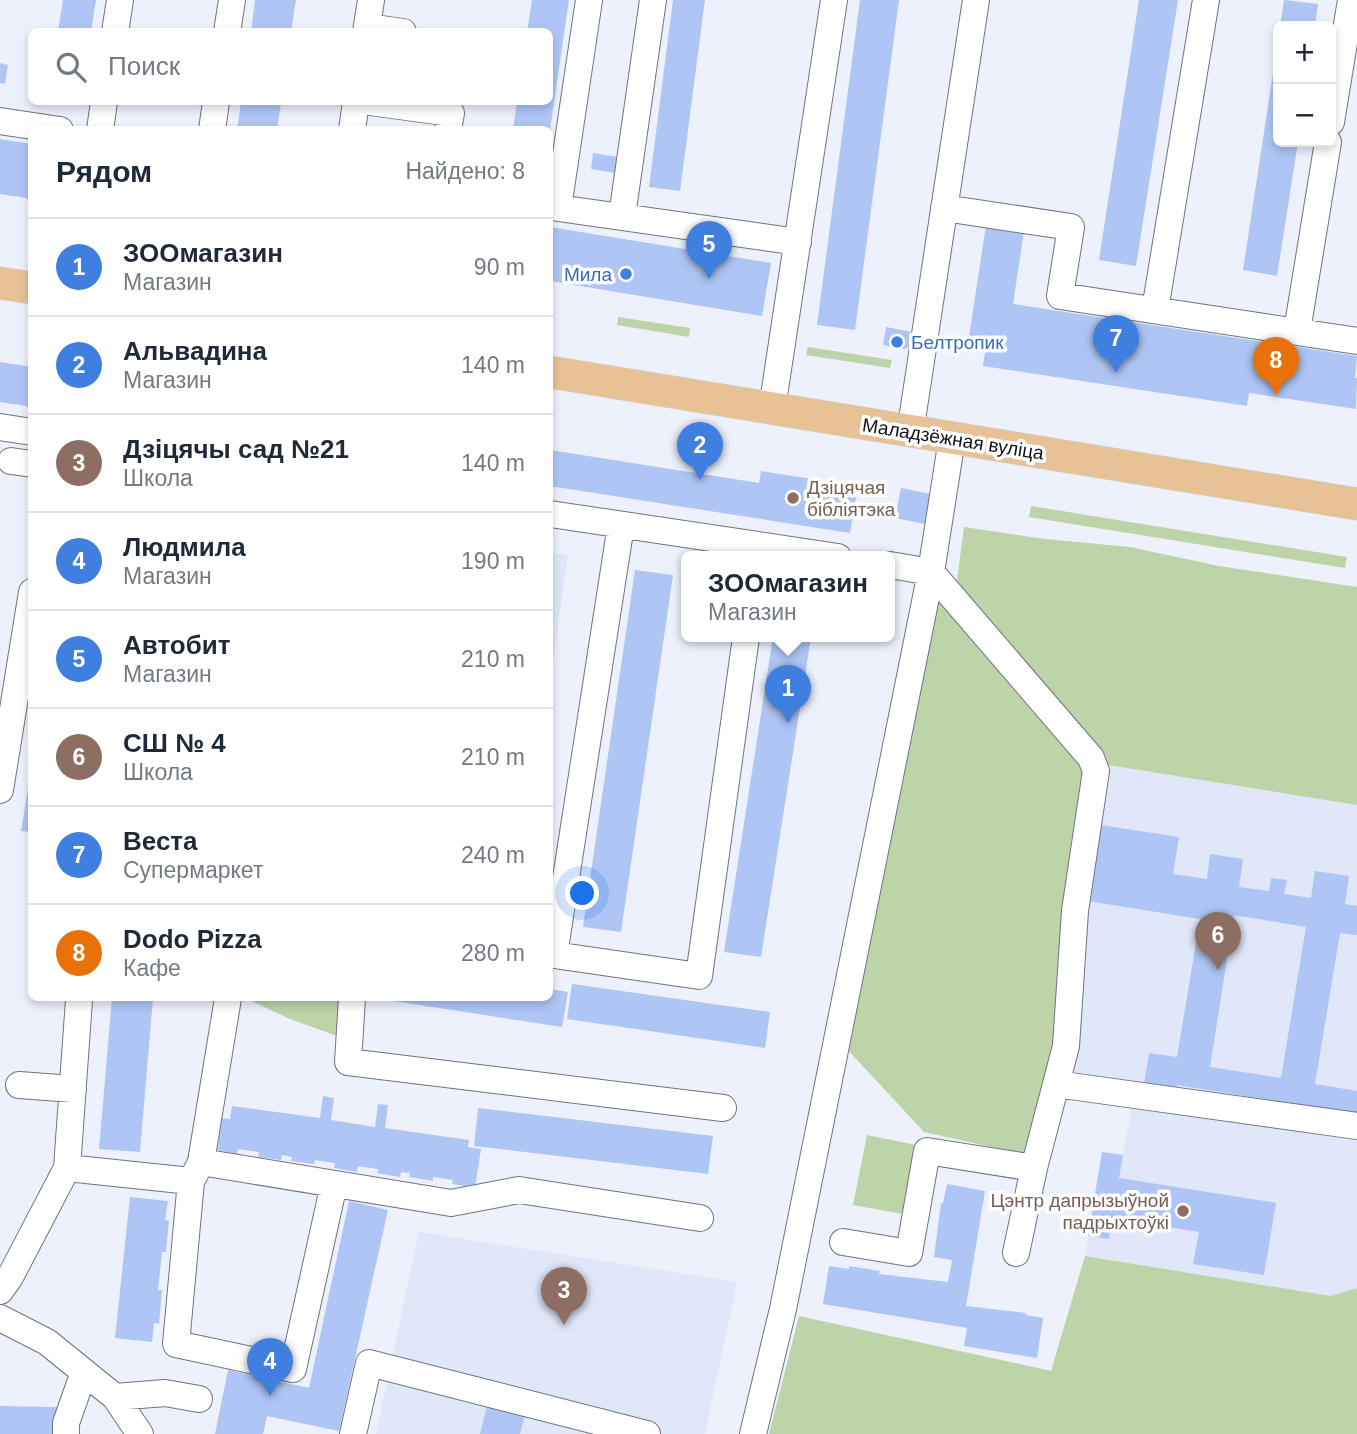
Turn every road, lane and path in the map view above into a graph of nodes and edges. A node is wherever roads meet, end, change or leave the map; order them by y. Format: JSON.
{"nodes":[{"id":1,"x":120,"y":0,"type":"edge"},
{"id":2,"x":232,"y":0,"type":"edge"},
{"id":3,"x":371,"y":0,"type":"edge"},
{"id":4,"x":589,"y":0,"type":"edge"},
{"id":5,"x":653,"y":0,"type":"edge"},
{"id":6,"x":834,"y":0,"type":"edge"},
{"id":7,"x":976,"y":0,"type":"edge"},
{"id":8,"x":1206,"y":0,"type":"edge"},
{"id":9,"x":1350,"y":0,"type":"edge"},
{"id":10,"x":116,"y":28,"type":"edge"},
{"id":11,"x":228,"y":28,"type":"edge"},
{"id":12,"x":367,"y":28,"type":"edge"},
{"id":13,"x":1336,"y":90,"type":"edge"},
{"id":14,"x":104,"y":105,"type":"edge"},
{"id":15,"x":216,"y":105,"type":"edge"},
{"id":16,"x":356,"y":105,"type":"edge"},
{"id":17,"x":392,"y":105,"type":"edge"},
{"id":18,"x":0,"y":121,"type":"edge"},
{"id":19,"x":33,"y":126,"type":"edge"},
{"id":20,"x":101,"y":126,"type":"edge"},
{"id":21,"x":213,"y":126,"type":"edge"},
{"id":22,"x":353,"y":126,"type":"edge"},
{"id":23,"x":449,"y":126,"type":"edge"},
{"id":24,"x":1327,"y":147,"type":"edge"},
{"id":25,"x":554,"y":207,"type":"edge"},
{"id":26,"x":944,"y":208,"type":"junction"},
{"id":27,"x":622,"y":216,"type":"junction"},
{"id":28,"x":799,"y":242,"type":"junction"},
{"id":29,"x":0,"y":283,"type":"edge"},
{"id":30,"x":28,"y":287,"type":"edge"},
{"id":31,"x":1155,"y":310,"type":"junction"},
{"id":32,"x":1297,"y":331,"type":"junction"},
{"id":33,"x":1357,"y":341,"type":"edge"},
{"id":34,"x":553,"y":372,"type":"edge"},
{"id":35,"x":772,"y":409,"type":"junction"},
{"id":36,"x":0,"y":427,"type":"edge"},
{"id":37,"x":28,"y":431,"type":"edge"},
{"id":38,"x":910,"y":433,"type":"junction"},
{"id":39,"x":952,"y":439,"type":"junction"},
{"id":40,"x":1357,"y":504,"type":"edge"},
{"id":41,"x":553,"y":514,"type":"edge"},
{"id":42,"x":621,"y":525,"type":"junction"},
{"id":43,"x":759,"y":550,"type":"edge"},
{"id":44,"x":895,"y":566,"type":"edge"},
{"id":45,"x":931,"y":572,"type":"junction"},
{"id":46,"x":28,"y":617,"type":"edge"},
{"id":47,"x":745,"y":642,"type":"edge"},
{"id":48,"x":0,"y":790,"type":"edge"},
{"id":49,"x":553,"y":949,"type":"edge"},
{"id":50,"x":553,"y":955,"type":"edge"},
{"id":51,"x":79,"y":1001,"type":"edge"},
{"id":52,"x":227,"y":1001,"type":"edge"},
{"id":53,"x":352,"y":1001,"type":"edge"},
{"id":54,"x":1056,"y":1084,"type":"junction"},
{"id":55,"x":19,"y":1085,"type":"dead end"},
{"id":56,"x":73,"y":1089,"type":"junction"},
{"id":57,"x":723,"y":1108,"type":"dead end"},
{"id":58,"x":1357,"y":1126,"type":"edge"},
{"id":59,"x":67,"y":1168,"type":"junction"},
{"id":60,"x":1034,"y":1168,"type":"junction"},
{"id":61,"x":196,"y":1172,"type":"junction"},
{"id":62,"x":334,"y":1184,"type":"junction"},
{"id":63,"x":700,"y":1218,"type":"dead end"},
{"id":64,"x":843,"y":1242,"type":"dead end"},
{"id":65,"x":1016,"y":1253,"type":"dead end"},
{"id":66,"x":0,"y":1291,"type":"edge"},
{"id":67,"x":0,"y":1318,"type":"edge"},
{"id":68,"x":84,"y":1372,"type":"junction"},
{"id":69,"x":115,"y":1397,"type":"junction"},
{"id":70,"x":199,"y":1399,"type":"dead end"},
{"id":71,"x":66,"y":1434,"type":"edge"},
{"id":72,"x":140,"y":1434,"type":"edge"},
{"id":73,"x":353,"y":1434,"type":"edge"},
{"id":74,"x":647,"y":1434,"type":"edge"},
{"id":75,"x":753,"y":1434,"type":"edge"}],
"edges":[{"from":1,"to":10,"type":"street"},
{"from":2,"to":11,"type":"street"},
{"from":3,"to":12,"type":"street"},
{"from":4,"to":25,"type":"street"},
{"from":5,"to":27,"type":"street"},
{"from":6,"to":28,"type":"street"},
{"from":7,"to":26,"type":"street"},
{"from":8,"to":31,"type":"street"},
{"from":9,"to":13,"type":"street"},
{"from":14,"to":20,"type":"street"},
{"from":15,"to":21,"type":"street"},
{"from":16,"to":22,"type":"street"},
{"from":17,"to":23,"type":"street"},
{"from":18,"to":19,"type":"street"},
{"from":24,"to":32,"type":"street"},
{"from":25,"to":27,"type":"street"},
{"from":26,"to":31,"type":"street"},
{"from":26,"to":38,"type":"street"},
{"from":27,"to":28,"type":"street"},
{"from":28,"to":35,"type":"street"},
{"from":29,"to":30,"type":"main road"},
{"from":31,"to":32,"type":"street"},
{"from":32,"to":33,"type":"street"},
{"from":34,"to":35,"type":"main road","name":"Маладзёжная вуліца"},
{"from":35,"to":38,"type":"main road","name":"Маладзёжная вуліца"},
{"from":36,"to":37,"type":"street"},
{"from":38,"to":39,"type":"main road","name":"Маладзёжная вуліца"},
{"from":39,"to":40,"type":"main road","name":"Маладзёжная вуліца"},
{"from":39,"to":45,"type":"street"},
{"from":41,"to":42,"type":"street"},
{"from":42,"to":43,"type":"street"},
{"from":42,"to":49,"type":"street"},
{"from":44,"to":45,"type":"street"},
{"from":45,"to":54,"type":"street"},
{"from":45,"to":75,"type":"street"},
{"from":46,"to":48,"type":"street"},
{"from":47,"to":50,"type":"street"},
{"from":51,"to":56,"type":"street"},
{"from":52,"to":61,"type":"street"},
{"from":53,"to":57,"type":"street"},
{"from":54,"to":58,"type":"street"},
{"from":54,"to":60,"type":"street"},
{"from":55,"to":56,"type":"street"},
{"from":56,"to":59,"type":"street"},
{"from":59,"to":61,"type":"street"},
{"from":59,"to":66,"type":"street"},
{"from":60,"to":64,"type":"street"},
{"from":60,"to":65,"type":"street"},
{"from":61,"to":62,"type":"street"},
{"from":61,"to":62,"type":"street"},
{"from":62,"to":63,"type":"street"},
{"from":67,"to":68,"type":"street"},
{"from":68,"to":69,"type":"street"},
{"from":68,"to":71,"type":"street"},
{"from":69,"to":70,"type":"street"},
{"from":69,"to":72,"type":"street"},
{"from":73,"to":74,"type":"street"}]}
